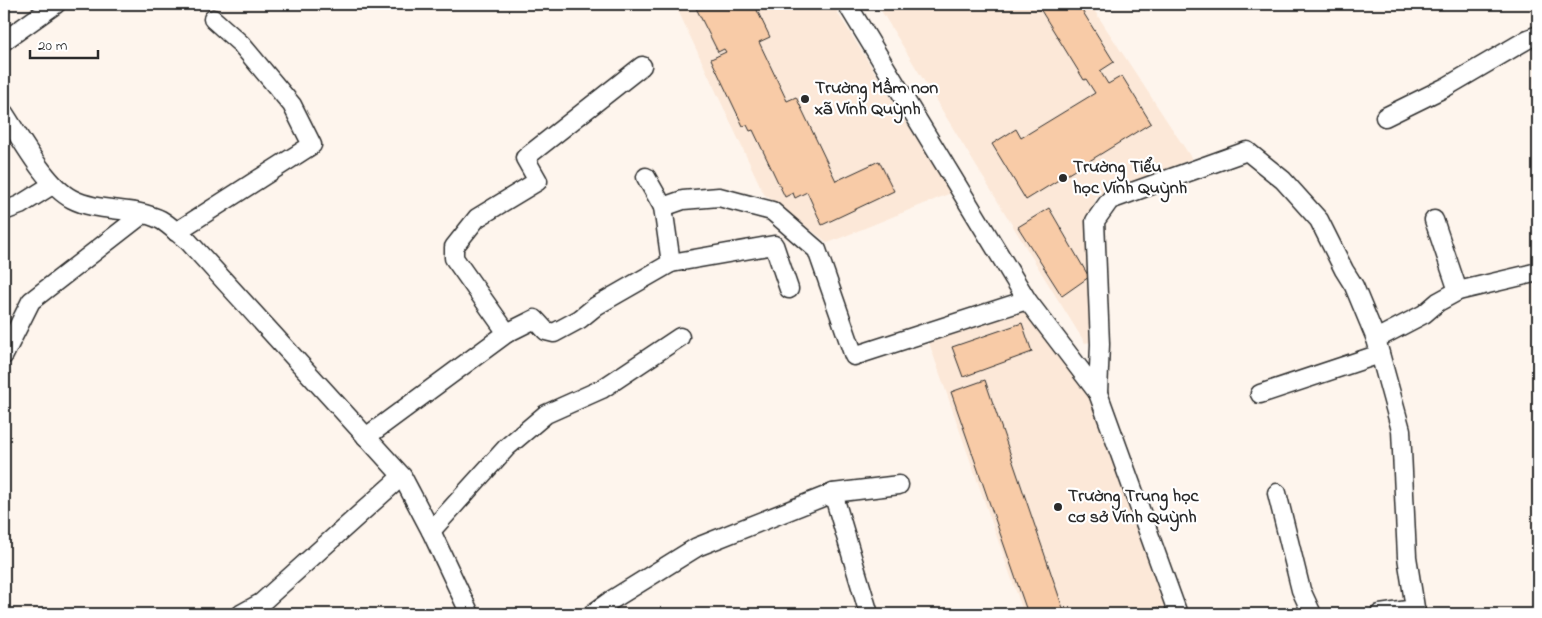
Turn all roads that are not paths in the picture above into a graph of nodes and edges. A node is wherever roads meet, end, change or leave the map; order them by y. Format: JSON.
{"nodes":[{"id":1,"x":56,"y":4,"type":"edge"},
{"id":2,"x":847,"y":4,"type":"edge"},
{"id":3,"x":213,"y":19,"type":"dead end"},
{"id":4,"x":1538,"y":35,"type":"edge"},
{"id":5,"x":4,"y":41,"type":"edge"},
{"id":6,"x":642,"y":66,"type":"dead end"},
{"id":7,"x":4,"y":113,"type":"edge"},
{"id":8,"x":1385,"y":117,"type":"dead end"},
{"id":9,"x":646,"y":177,"type":"dead end"},
{"id":10,"x":52,"y":185,"type":"junction"},
{"id":11,"x":663,"y":207,"type":"junction"},
{"id":12,"x":4,"y":211,"type":"edge"},
{"id":13,"x":143,"y":214,"type":"junction"},
{"id":14,"x":1434,"y":220,"type":"dead end"},
{"id":15,"x":176,"y":232,"type":"junction"},
{"id":16,"x":671,"y":263,"type":"junction"},
{"id":17,"x":1538,"y":272,"type":"edge"},
{"id":18,"x":788,"y":289,"type":"dead end"},
{"id":19,"x":1458,"y":291,"type":"junction"},
{"id":20,"x":1027,"y":300,"type":"junction"},
{"id":21,"x":507,"y":333,"type":"junction"},
{"id":22,"x":680,"y":337,"type":"dead end"},
{"id":23,"x":1378,"y":347,"type":"junction"},
{"id":24,"x":4,"y":356,"type":"edge"},
{"id":25,"x":1098,"y":394,"type":"junction"},
{"id":26,"x":1260,"y":394,"type":"dead end"},
{"id":27,"x":366,"y":437,"type":"junction"},
{"id":28,"x":402,"y":476,"type":"junction"},
{"id":29,"x":899,"y":485,"type":"dead end"},
{"id":30,"x":1277,"y":493,"type":"dead end"},
{"id":31,"x":833,"y":494,"type":"junction"},
{"id":32,"x":431,"y":531,"type":"junction"},
{"id":33,"x":1416,"y":612,"type":"edge"},
{"id":34,"x":241,"y":614,"type":"edge"},
{"id":35,"x":470,"y":614,"type":"edge"},
{"id":36,"x":592,"y":614,"type":"edge"},
{"id":37,"x":869,"y":614,"type":"edge"},
{"id":38,"x":1178,"y":614,"type":"edge"},
{"id":39,"x":1312,"y":614,"type":"edge"},
{"id":40,"x":1380,"y":614,"type":"edge"}],
"edges":[{"from":1,"to":5,"type":"street"},
{"from":2,"to":20,"type":"street"},
{"from":3,"to":15,"type":"street"},
{"from":4,"to":8,"type":"street"},
{"from":6,"to":21,"type":"street"},
{"from":7,"to":10,"type":"street"},
{"from":9,"to":11,"type":"street"},
{"from":10,"to":12,"type":"street"},
{"from":10,"to":13,"type":"street"},
{"from":11,"to":16,"type":"street"},
{"from":11,"to":20,"type":"street"},
{"from":13,"to":15,"type":"street"},
{"from":13,"to":24,"type":"street"},
{"from":14,"to":19,"type":"street"},
{"from":15,"to":27,"type":"street"},
{"from":16,"to":18,"type":"street"},
{"from":16,"to":21,"type":"street"},
{"from":17,"to":19,"type":"street"},
{"from":19,"to":23,"type":"street"},
{"from":20,"to":25,"type":"street"},
{"from":21,"to":27,"type":"street"},
{"from":22,"to":32,"type":"street"},
{"from":23,"to":25,"type":"street"},
{"from":23,"to":26,"type":"street"},
{"from":23,"to":33,"type":"street"},
{"from":25,"to":38,"type":"street"},
{"from":27,"to":28,"type":"street"},
{"from":28,"to":32,"type":"street"},
{"from":28,"to":34,"type":"street"},
{"from":29,"to":31,"type":"street"},
{"from":30,"to":39,"type":"street"},
{"from":31,"to":36,"type":"street"},
{"from":31,"to":37,"type":"street"},
{"from":32,"to":35,"type":"street"},
{"from":33,"to":40,"type":"street"}]}
